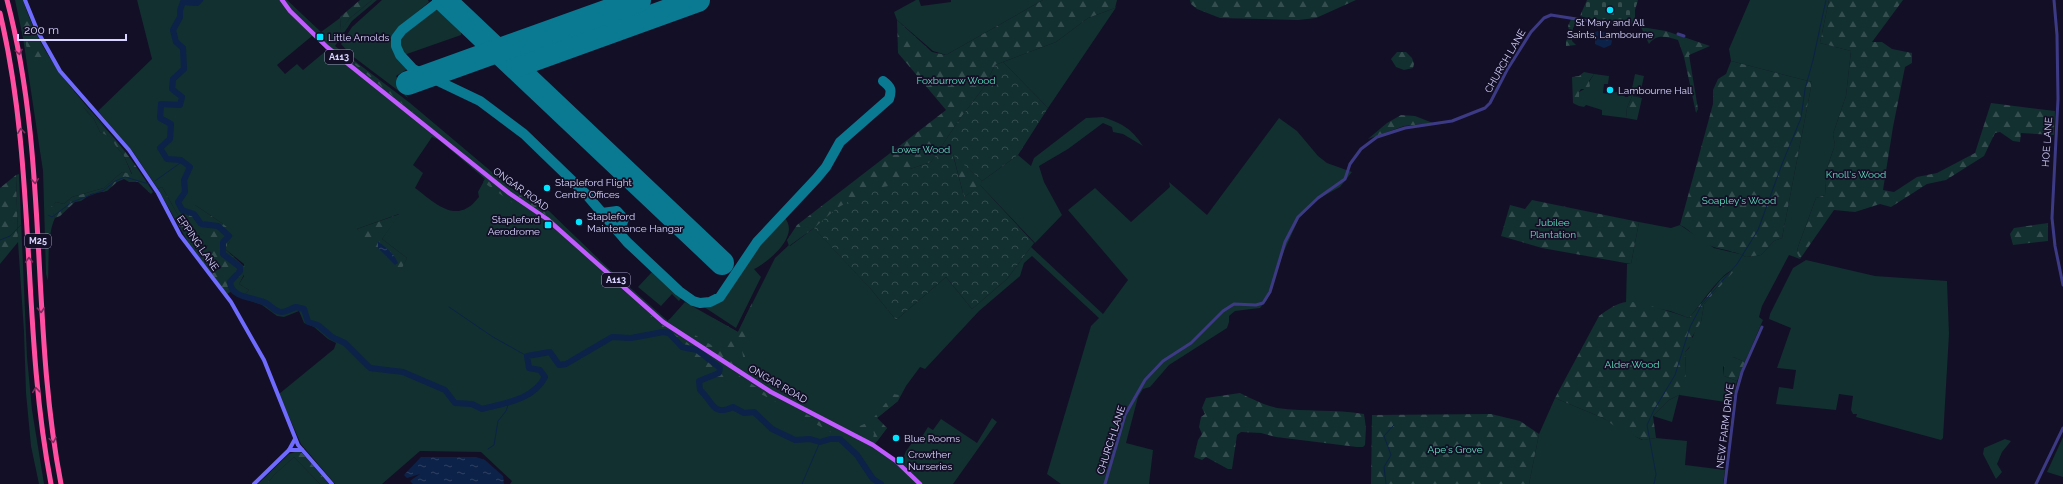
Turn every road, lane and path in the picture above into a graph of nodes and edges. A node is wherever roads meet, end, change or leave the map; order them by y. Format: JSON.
{"nodes":[{"id":1,"x":7,"y":0,"type":"edge"},
{"id":2,"x":26,"y":0,"type":"edge"},
{"id":3,"x":282,"y":0,"type":"edge"},
{"id":4,"x":2054,"y":0,"type":"edge"},
{"id":5,"x":0,"y":13,"type":"edge"},
{"id":6,"x":1589,"y":21,"type":"dead end"},
{"id":7,"x":1678,"y":34,"type":"dead end"},
{"id":8,"x":1684,"y":36,"type":"dead end"},
{"id":9,"x":2063,"y":285,"type":"edge"},
{"id":10,"x":1762,"y":327,"type":"dead end"},
{"id":11,"x":2063,"y":428,"type":"edge"},
{"id":12,"x":295,"y":439,"type":"junction"},
{"id":13,"x":289,"y":450,"type":"junction"},
{"id":14,"x":302,"y":450,"type":"junction"},
{"id":15,"x":51,"y":484,"type":"edge"},
{"id":16,"x":61,"y":484,"type":"edge"},
{"id":17,"x":254,"y":484,"type":"edge"},
{"id":18,"x":332,"y":484,"type":"edge"},
{"id":19,"x":920,"y":484,"type":"edge"},
{"id":20,"x":1105,"y":484,"type":"edge"},
{"id":21,"x":1725,"y":484,"type":"edge"},
{"id":22,"x":2036,"y":484,"type":"edge"}],
"edges":[{"from":1,"to":16,"type":"highway","number":"M25","one_way":true},
{"from":2,"to":12,"type":"street","name":"EPPING LANE"},
{"from":3,"to":19,"type":"main road","name":"ONGAR ROAD","number":"A113"},
{"from":4,"to":9,"type":"street","name":"HOE LANE"},
{"from":15,"to":5,"type":"highway","number":"M25","one_way":true},
{"from":6,"to":20,"type":"street","name":"CHURCH LANE"},
{"from":7,"to":8,"type":"street"},
{"from":10,"to":21,"type":"street","name":"NEW FARM DRIVE"},
{"from":11,"to":22,"type":"street"},
{"from":12,"to":13,"type":"street"},
{"from":12,"to":14,"type":"street","name":"EPPING LANE"},
{"from":13,"to":14,"type":"street"},
{"from":13,"to":17,"type":"street"},
{"from":14,"to":18,"type":"street","name":"EPPING LANE"}]}
